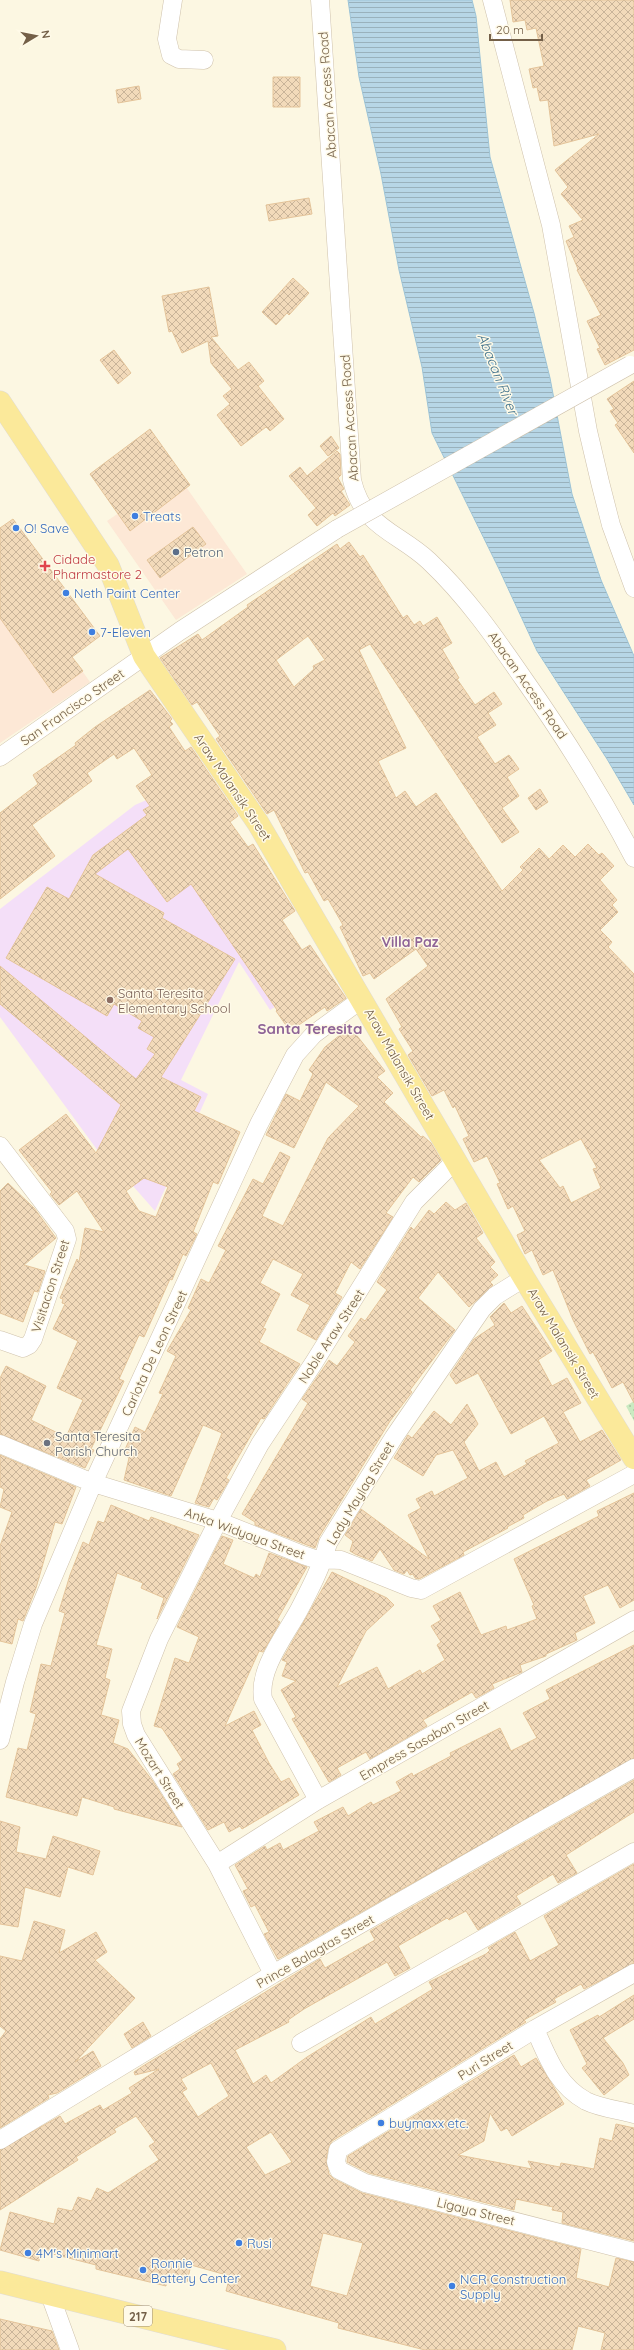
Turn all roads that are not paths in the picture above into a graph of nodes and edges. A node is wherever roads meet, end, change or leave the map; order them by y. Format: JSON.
{"nodes":[{"id":1,"x":172,"y":0,"type":"edge"},
{"id":2,"x":320,"y":0,"type":"edge"},
{"id":3,"x":492,"y":0,"type":"edge"},
{"id":4,"x":204,"y":60,"type":"dead end"},
{"id":5,"x":632,"y":364,"type":"edge"},
{"id":6,"x":0,"y":402,"type":"edge"},
{"id":7,"x":634,"y":588,"type":"edge"},
{"id":8,"x":144,"y":656,"type":"junction"},
{"id":9,"x":0,"y":757,"type":"edge"},
{"id":10,"x":634,"y":858,"type":"edge"},
{"id":11,"x":362,"y":999,"type":"junction"},
{"id":12,"x":3,"y":1158,"type":"edge"},
{"id":13,"x":455,"y":1161,"type":"junction"},
{"id":14,"x":524,"y":1278,"type":"junction"},
{"id":15,"x":0,"y":1340,"type":"edge"},
{"id":16,"x":0,"y":1444,"type":"edge"},
{"id":17,"x":634,"y":1458,"type":"edge"},
{"id":18,"x":634,"y":1474,"type":"edge"},
{"id":19,"x":93,"y":1483,"type":"junction"},
{"id":20,"x":218,"y":1521,"type":"junction"},
{"id":21,"x":324,"y":1558,"type":"junction"},
{"id":22,"x":634,"y":1620,"type":"edge"},
{"id":23,"x":0,"y":1740,"type":"edge"},
{"id":24,"x":634,"y":1768,"type":"edge"},
{"id":25,"x":318,"y":1800,"type":"junction"},
{"id":26,"x":634,"y":1852,"type":"edge"},
{"id":27,"x":217,"y":1864,"type":"junction"},
{"id":28,"x":634,"y":1973,"type":"edge"},
{"id":29,"x":274,"y":1974,"type":"junction"},
{"id":30,"x":535,"y":2029,"type":"junction"},
{"id":31,"x":301,"y":2043,"type":"dead end"},
{"id":32,"x":634,"y":2114,"type":"edge"},
{"id":33,"x":0,"y":2140,"type":"edge"},
{"id":34,"x":338,"y":2150,"type":"joint"},
{"id":35,"x":634,"y":2252,"type":"edge"},
{"id":36,"x":0,"y":2282,"type":"edge"},
{"id":37,"x":50,"y":2295,"type":"junction"},
{"id":38,"x":70,"y":2350,"type":"edge"},
{"id":39,"x":276,"y":2350,"type":"edge"}],
"edges":[{"from":1,"to":4,"type":"street"},
{"from":2,"to":10,"type":"street","name":"Abacan Access Road"},
{"from":3,"to":7,"type":"street"},
{"from":5,"to":8,"type":"street","name":"San Francisco Street","bridge":true},
{"from":6,"to":8,"type":"main road","name":"Araw Malansik Street"},
{"from":8,"to":9,"type":"street","name":"San Francisco Street"},
{"from":8,"to":11,"type":"main road","name":"Araw Malansik Street"},
{"from":11,"to":13,"type":"main road","name":"Araw Malansik Street"},
{"from":11,"to":19,"type":"street","name":"Carlota De Leon Street"},
{"from":12,"to":15,"type":"street","name":"Visitacion Street"},
{"from":13,"to":14,"type":"main road","name":"Araw Malansik Street"},
{"from":13,"to":20,"type":"street","name":"Noble Araw Street"},
{"from":14,"to":17,"type":"main road","name":"Araw Malansik Street"},
{"from":14,"to":21,"type":"street","name":"Lady Maylag Street"},
{"from":16,"to":19,"type":"street","name":"Anka Widyaya Street"},
{"from":18,"to":21,"type":"street","name":"Anka Widyaya Street"},
{"from":19,"to":20,"type":"street","name":"Anka Widyaya Street"},
{"from":19,"to":23,"type":"street","name":"Carlota De Leon Street"},
{"from":20,"to":21,"type":"street","name":"Anka Widyaya Street"},
{"from":20,"to":27,"type":"street","name":"Mozart Street"},
{"from":21,"to":25,"type":"street","name":"Lady Maylag Street"},
{"from":22,"to":25,"type":"street","name":"Empress Sasaban Street"},
{"from":24,"to":29,"type":"street","name":"Prince Balagtas Street"},
{"from":25,"to":27,"type":"street","name":"Empress Sasaban Street"},
{"from":26,"to":31,"type":"street"},
{"from":27,"to":29,"type":"street","name":"Mozart Street"},
{"from":28,"to":30,"type":"street","name":"Puri Street"},
{"from":29,"to":33,"type":"street","name":"Prince Balagtas Street"},
{"from":30,"to":32,"type":"street"},
{"from":30,"to":34,"type":"street","name":"Puri Street"},
{"from":34,"to":35,"type":"street","name":"Ligaya Street"},
{"from":36,"to":37,"type":"main road","number":"217"},
{"from":37,"to":38,"type":"street"},
{"from":37,"to":39,"type":"main road","number":"217"}]}
